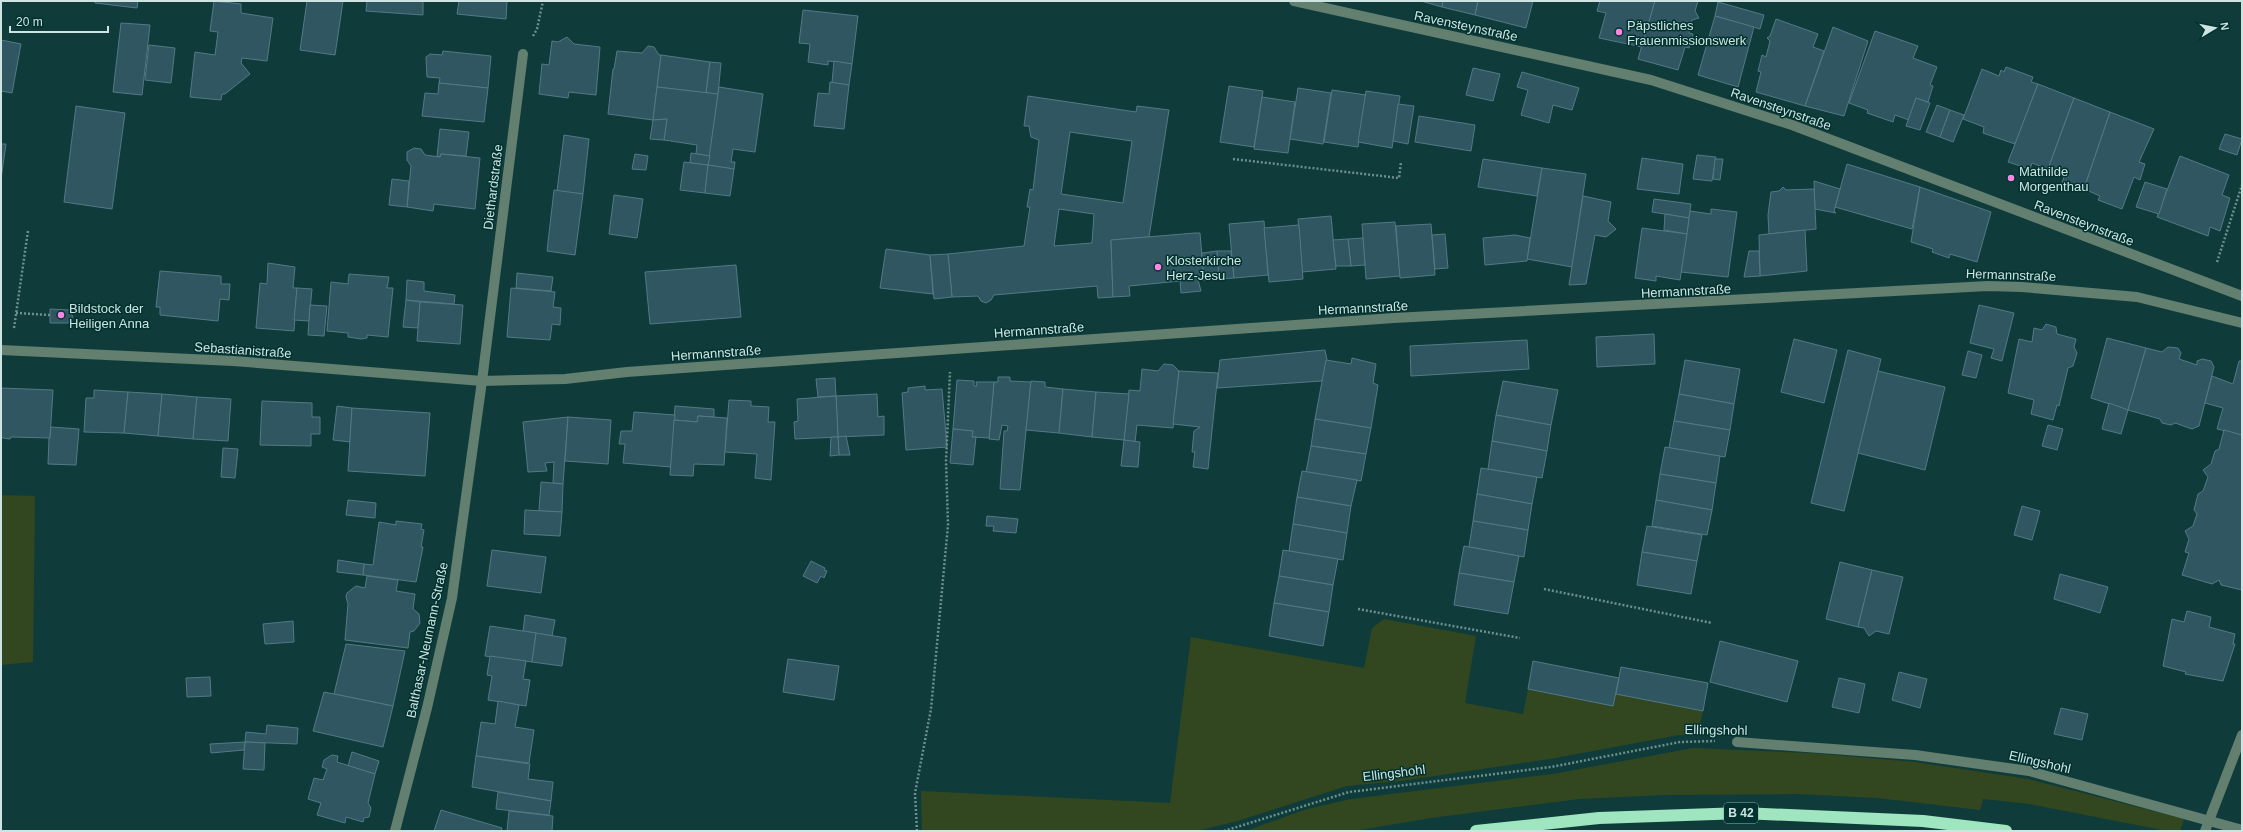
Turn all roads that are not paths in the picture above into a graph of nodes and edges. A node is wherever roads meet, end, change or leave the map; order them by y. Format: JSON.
{"nodes":[{"id":1,"x":1294,"y":1,"type":"edge"},
{"id":2,"x":523,"y":54,"type":"road end"},
{"id":3,"x":2242,"y":296,"type":"edge"},
{"id":4,"x":2242,"y":323,"type":"edge"},
{"id":5,"x":6,"y":350,"type":"edge"},
{"id":6,"x":482,"y":381,"type":"junction"},
{"id":7,"x":2242,"y":735,"type":"edge"},
{"id":8,"x":1736,"y":742,"type":"road end"},
{"id":9,"x":2209,"y":820,"type":"junction"},
{"id":10,"x":2242,"y":830,"type":"edge"},
{"id":11,"x":395,"y":831,"type":"edge"},
{"id":12,"x":1476,"y":831,"type":"edge"},
{"id":13,"x":2006,"y":831,"type":"edge"},
{"id":14,"x":2205,"y":831,"type":"edge"}],
"edges":[{"from":1,"to":3,"type":"street","name":"Ravensteynstraße"},
{"from":2,"to":6,"type":"street","name":"Diethardstraße"},
{"from":4,"to":6,"type":"street","name":"Hermannstraße"},
{"from":5,"to":6,"type":"street","name":"Sebastianistraße"},
{"from":6,"to":11,"type":"street","name":"Balthasar-Neumann-Straße"},
{"from":7,"to":9,"type":"street"},
{"from":8,"to":9,"type":"street","name":"Ellingshohl"},
{"from":9,"to":10,"type":"street","name":"Ellingshohl"},
{"from":9,"to":14,"type":"street"},
{"from":12,"to":13,"type":"highway","number":"B 42"}]}
